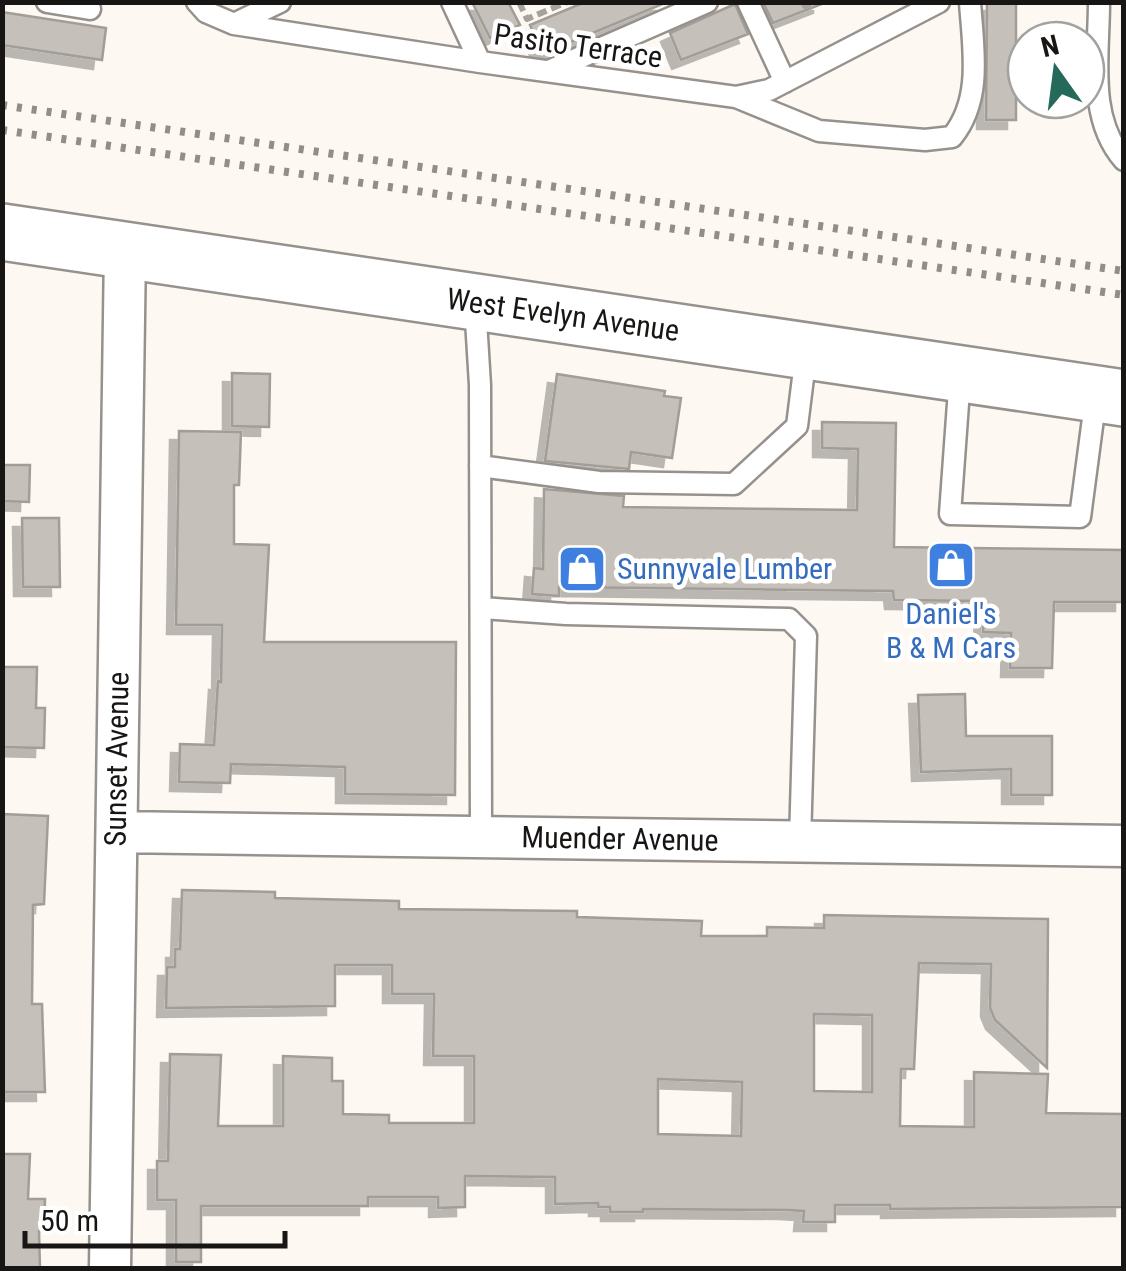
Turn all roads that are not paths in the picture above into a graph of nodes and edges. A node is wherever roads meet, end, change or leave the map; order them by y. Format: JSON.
{"nodes":[{"id":1,"x":47,"y":2,"type":"edge"},
{"id":2,"x":196,"y":2,"type":"edge"},
{"id":3,"x":280,"y":2,"type":"edge"},
{"id":4,"x":452,"y":2,"type":"edge"},
{"id":5,"x":707,"y":2,"type":"edge"},
{"id":6,"x":748,"y":2,"type":"edge"},
{"id":7,"x":938,"y":2,"type":"edge"},
{"id":8,"x":970,"y":2,"type":"edge"},
{"id":9,"x":1100,"y":2,"type":"edge"},
{"id":10,"x":90,"y":9,"type":"dead end"},
{"id":11,"x":234,"y":24,"type":"junction"},
{"id":12,"x":480,"y":62,"type":"junction"},
{"id":13,"x":548,"y":72,"type":"junction"},
{"id":14,"x":785,"y":82,"type":"junction"},
{"id":15,"x":736,"y":98,"type":"junction"},
{"id":16,"x":1124,"y":160,"type":"edge"},
{"id":17,"x":2,"y":232,"type":"edge"},
{"id":18,"x":124,"y":250,"type":"junction"},
{"id":19,"x":475,"y":302,"type":"junction"},
{"id":20,"x":807,"y":350,"type":"junction"},
{"id":21,"x":960,"y":374,"type":"junction"},
{"id":22,"x":1110,"y":396,"type":"edge"},
{"id":23,"x":480,"y":466,"type":"junction"},
{"id":24,"x":482,"y":608,"type":"junction"},
{"id":25,"x":116,"y":832,"type":"junction"},
{"id":26,"x":481,"y":837,"type":"junction"},
{"id":27,"x":800,"y":842,"type":"junction"},
{"id":28,"x":1124,"y":846,"type":"edge"},
{"id":29,"x":110,"y":1268,"type":"edge"}],
"edges":[{"from":1,"to":10,"type":"lane"},
{"from":2,"to":11,"type":"lane","name":"Pasito Terrace"},
{"from":3,"to":11,"type":"lane"},
{"from":4,"to":12,"type":"lane"},
{"from":5,"to":13,"type":"lane"},
{"from":6,"to":14,"type":"lane"},
{"from":7,"to":14,"type":"lane","name":"Pasito Terrace"},
{"from":8,"to":15,"type":"lane"},
{"from":9,"to":16,"type":"lane"},
{"from":11,"to":12,"type":"lane","name":"Pasito Terrace"},
{"from":12,"to":13,"type":"lane","name":"Pasito Terrace"},
{"from":13,"to":15,"type":"lane","name":"Pasito Terrace"},
{"from":14,"to":15,"type":"lane","name":"Pasito Terrace"},
{"from":17,"to":18,"type":"main road","name":"West Evelyn Avenue"},
{"from":18,"to":19,"type":"main road","name":"West Evelyn Avenue"},
{"from":18,"to":25,"type":"street","name":"Sunset Avenue"},
{"from":19,"to":20,"type":"main road","name":"West Evelyn Avenue"},
{"from":19,"to":23,"type":"lane"},
{"from":20,"to":21,"type":"main road","name":"West Evelyn Avenue"},
{"from":20,"to":23,"type":"lane"},
{"from":21,"to":22,"type":"main road","name":"West Evelyn Avenue"},
{"from":21,"to":22,"type":"lane"},
{"from":23,"to":24,"type":"lane"},
{"from":24,"to":26,"type":"lane"},
{"from":24,"to":27,"type":"lane"},
{"from":25,"to":26,"type":"street","name":"Muender Avenue"},
{"from":25,"to":29,"type":"street","name":"Sunset Avenue"},
{"from":26,"to":27,"type":"street","name":"Muender Avenue"},
{"from":27,"to":28,"type":"street","name":"Muender Avenue"}]}
